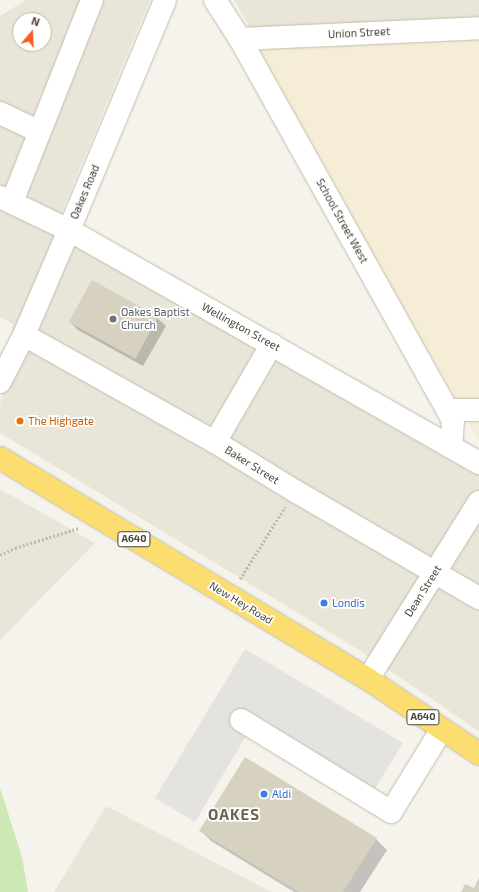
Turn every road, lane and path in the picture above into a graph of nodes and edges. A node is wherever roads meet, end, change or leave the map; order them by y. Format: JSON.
{"nodes":[{"id":1,"x":92,"y":0,"type":"edge"},
{"id":2,"x":165,"y":0,"type":"edge"},
{"id":3,"x":215,"y":0,"type":"edge"},
{"id":4,"x":479,"y":28,"type":"edge"},
{"id":5,"x":240,"y":39,"type":"junction"},
{"id":6,"x":0,"y":113,"type":"edge"},
{"id":7,"x":40,"y":132,"type":"junction"},
{"id":8,"x":6,"y":199,"type":"edge"},
{"id":9,"x":69,"y":230,"type":"junction"},
{"id":10,"x":24,"y":335,"type":"junction"},
{"id":11,"x":272,"y":344,"type":"junction"},
{"id":12,"x":0,"y":382,"type":"edge"},
{"id":13,"x":448,"y":410,"type":"junction"},
{"id":14,"x":479,"y":410,"type":"edge"},
{"id":15,"x":215,"y":442,"type":"junction"},
{"id":16,"x":451,"y":447,"type":"junction"},
{"id":17,"x":0,"y":458,"type":"edge"},
{"id":18,"x":479,"y":463,"type":"edge"},
{"id":19,"x":295,"y":491,"type":"junction"},
{"id":20,"x":479,"y":502,"type":"edge"},
{"id":21,"x":104,"y":521,"type":"junction"},
{"id":22,"x":0,"y":555,"type":"edge"},
{"id":23,"x":435,"y":572,"type":"junction"},
{"id":24,"x":229,"y":596,"type":"junction"},
{"id":25,"x":479,"y":598,"type":"edge"},
{"id":26,"x":368,"y":679,"type":"junction"},
{"id":27,"x":241,"y":720,"type":"dead end"},
{"id":28,"x":442,"y":729,"type":"junction"},
{"id":29,"x":479,"y":754,"type":"edge"}],
"edges":[{"from":1,"to":7,"type":"street"},
{"from":2,"to":9,"type":"street","name":"Oakes Road"},
{"from":3,"to":5,"type":"street","name":"School Street West"},
{"from":4,"to":5,"type":"street","name":"Union Street"},
{"from":5,"to":13,"type":"street","name":"School Street West"},
{"from":6,"to":7,"type":"street"},
{"from":7,"to":8,"type":"street"},
{"from":8,"to":9,"type":"street","name":"Wellington Street"},
{"from":9,"to":10,"type":"street","name":"Oakes Road"},
{"from":9,"to":11,"type":"street","name":"Wellington Street"},
{"from":10,"to":12,"type":"street","name":"Oakes Road"},
{"from":10,"to":15,"type":"street","name":"Baker Street"},
{"from":11,"to":15,"type":"street"},
{"from":11,"to":16,"type":"street","name":"Wellington Street"},
{"from":13,"to":14,"type":"street"},
{"from":13,"to":16,"type":"street","name":"School Street West"},
{"from":15,"to":19,"type":"street","name":"Baker Street"},
{"from":16,"to":18,"type":"street","name":"Wellington Street"},
{"from":17,"to":21,"type":"highway","name":"New Hey Road","number":"A640"},
{"from":19,"to":23,"type":"street","name":"Baker Street"},
{"from":19,"to":24,"type":"path"},
{"from":20,"to":23,"type":"street","name":"Dean Street"},
{"from":21,"to":22,"type":"path"},
{"from":21,"to":24,"type":"highway","name":"New Hey Road","number":"A640"},
{"from":23,"to":25,"type":"street","name":"Baker Street"},
{"from":23,"to":26,"type":"street","name":"Dean Street"},
{"from":24,"to":26,"type":"highway","name":"New Hey Road","number":"A640"},
{"from":26,"to":28,"type":"highway","name":"New Hey Road","number":"A640"},
{"from":27,"to":28,"type":"street"},
{"from":28,"to":29,"type":"highway","name":"New Hey Road","number":"A640"}]}
